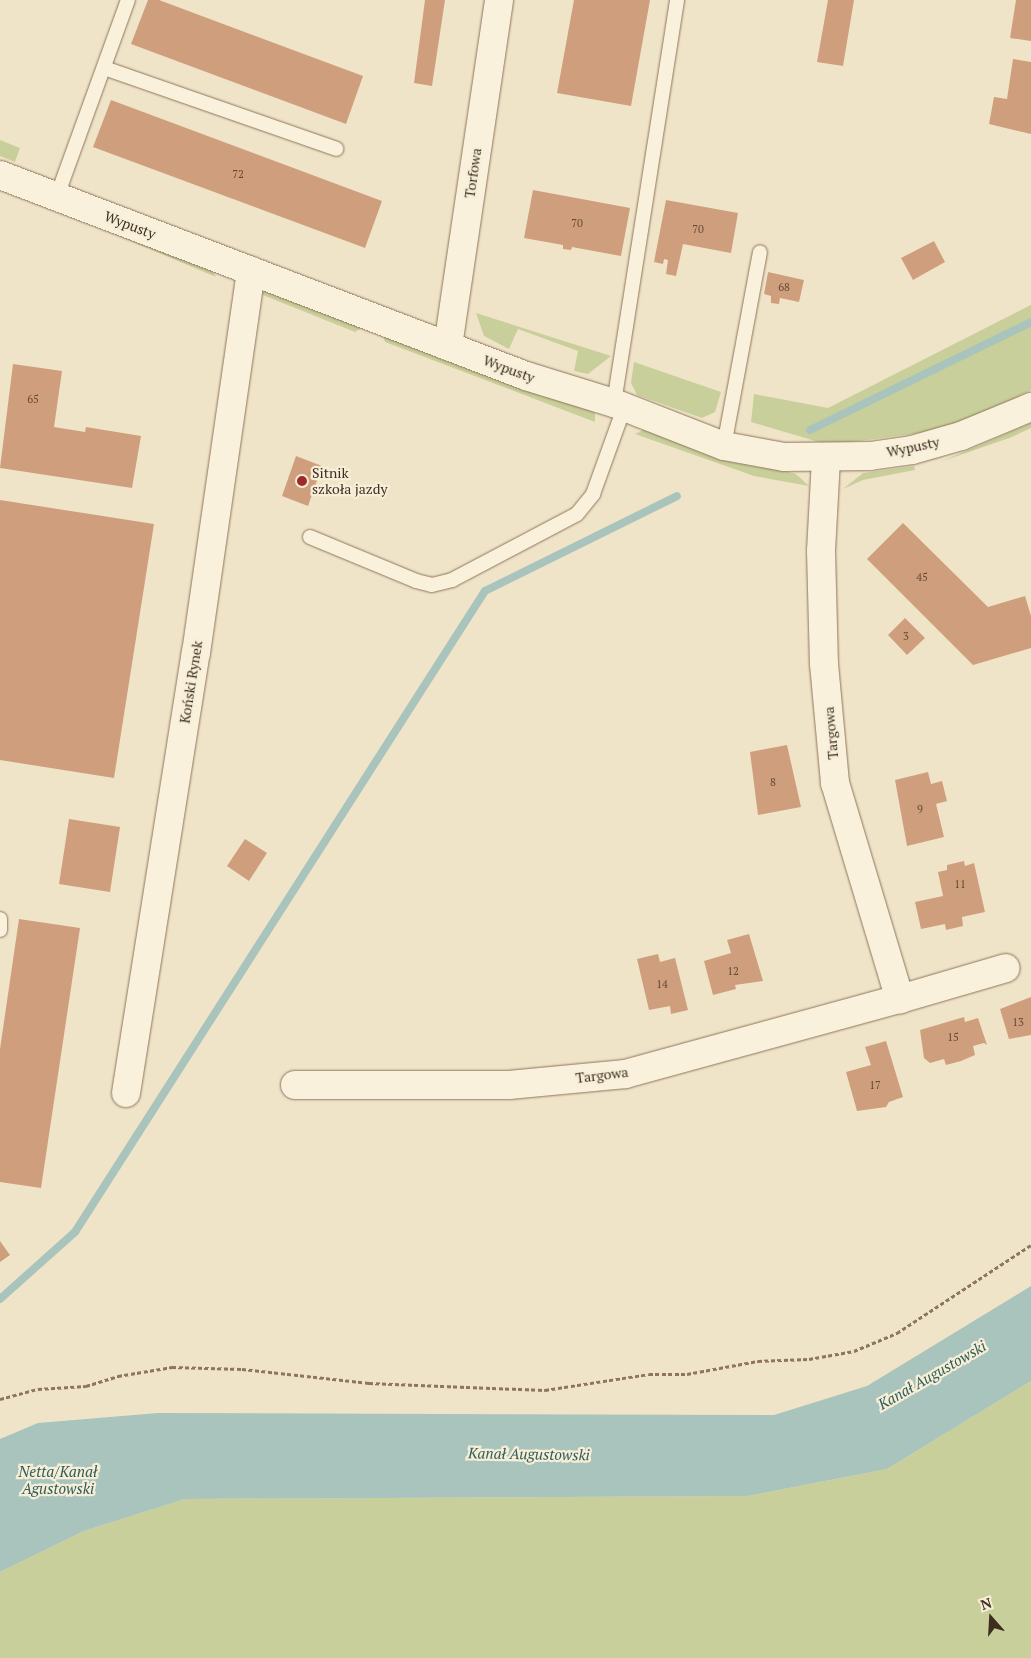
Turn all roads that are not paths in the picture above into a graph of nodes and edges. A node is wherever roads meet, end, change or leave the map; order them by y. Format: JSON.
{"nodes":[{"id":1,"x":128,"y":0,"type":"edge"},
{"id":2,"x":498,"y":0,"type":"edge"},
{"id":3,"x":677,"y":0,"type":"edge"},
{"id":4,"x":104,"y":68,"type":"junction"},
{"id":5,"x":336,"y":149,"type":"dead end"},
{"id":6,"x":0,"y":174,"type":"edge"},
{"id":7,"x":56,"y":196,"type":"junction"},
{"id":8,"x":760,"y":252,"type":"dead end"},
{"id":9,"x":251,"y":271,"type":"junction"},
{"id":10,"x":448,"y":346,"type":"junction"},
{"id":11,"x":619,"y":405,"type":"junction"},
{"id":12,"x":1031,"y":407,"type":"edge"},
{"id":13,"x":724,"y":446,"type":"junction"},
{"id":14,"x":826,"y":459,"type":"junction"},
{"id":15,"x":310,"y":537,"type":"dead end"},
{"id":16,"x":0,"y":919,"type":"edge"},
{"id":17,"x":0,"y":930,"type":"edge"},
{"id":18,"x":1006,"y":968,"type":"dead end"},
{"id":19,"x":900,"y":998,"type":"junction"},
{"id":20,"x":294,"y":1085,"type":"dead end"},
{"id":21,"x":126,"y":1093,"type":"dead end"}],
"edges":[{"from":1,"to":4,"type":"lane"},
{"from":2,"to":10,"type":"street","name":"Torfowa"},
{"from":3,"to":11,"type":"lane"},
{"from":4,"to":5,"type":"lane"},
{"from":4,"to":7,"type":"lane"},
{"from":6,"to":7,"type":"street","name":"Wypusty"},
{"from":7,"to":9,"type":"street","name":"Wypusty"},
{"from":8,"to":13,"type":"lane"},
{"from":9,"to":10,"type":"street","name":"Wypusty"},
{"from":9,"to":21,"type":"street","name":"Koński Rynek"},
{"from":10,"to":11,"type":"street","name":"Wypusty"},
{"from":11,"to":13,"type":"street","name":"Wypusty"},
{"from":11,"to":15,"type":"lane"},
{"from":12,"to":14,"type":"street","name":"Wypusty"},
{"from":13,"to":14,"type":"street","name":"Wypusty"},
{"from":14,"to":19,"type":"street","name":"Targowa"},
{"from":16,"to":17,"type":"lane"},
{"from":18,"to":19,"type":"street","name":"Targowa"},
{"from":19,"to":20,"type":"street","name":"Targowa"}]}
